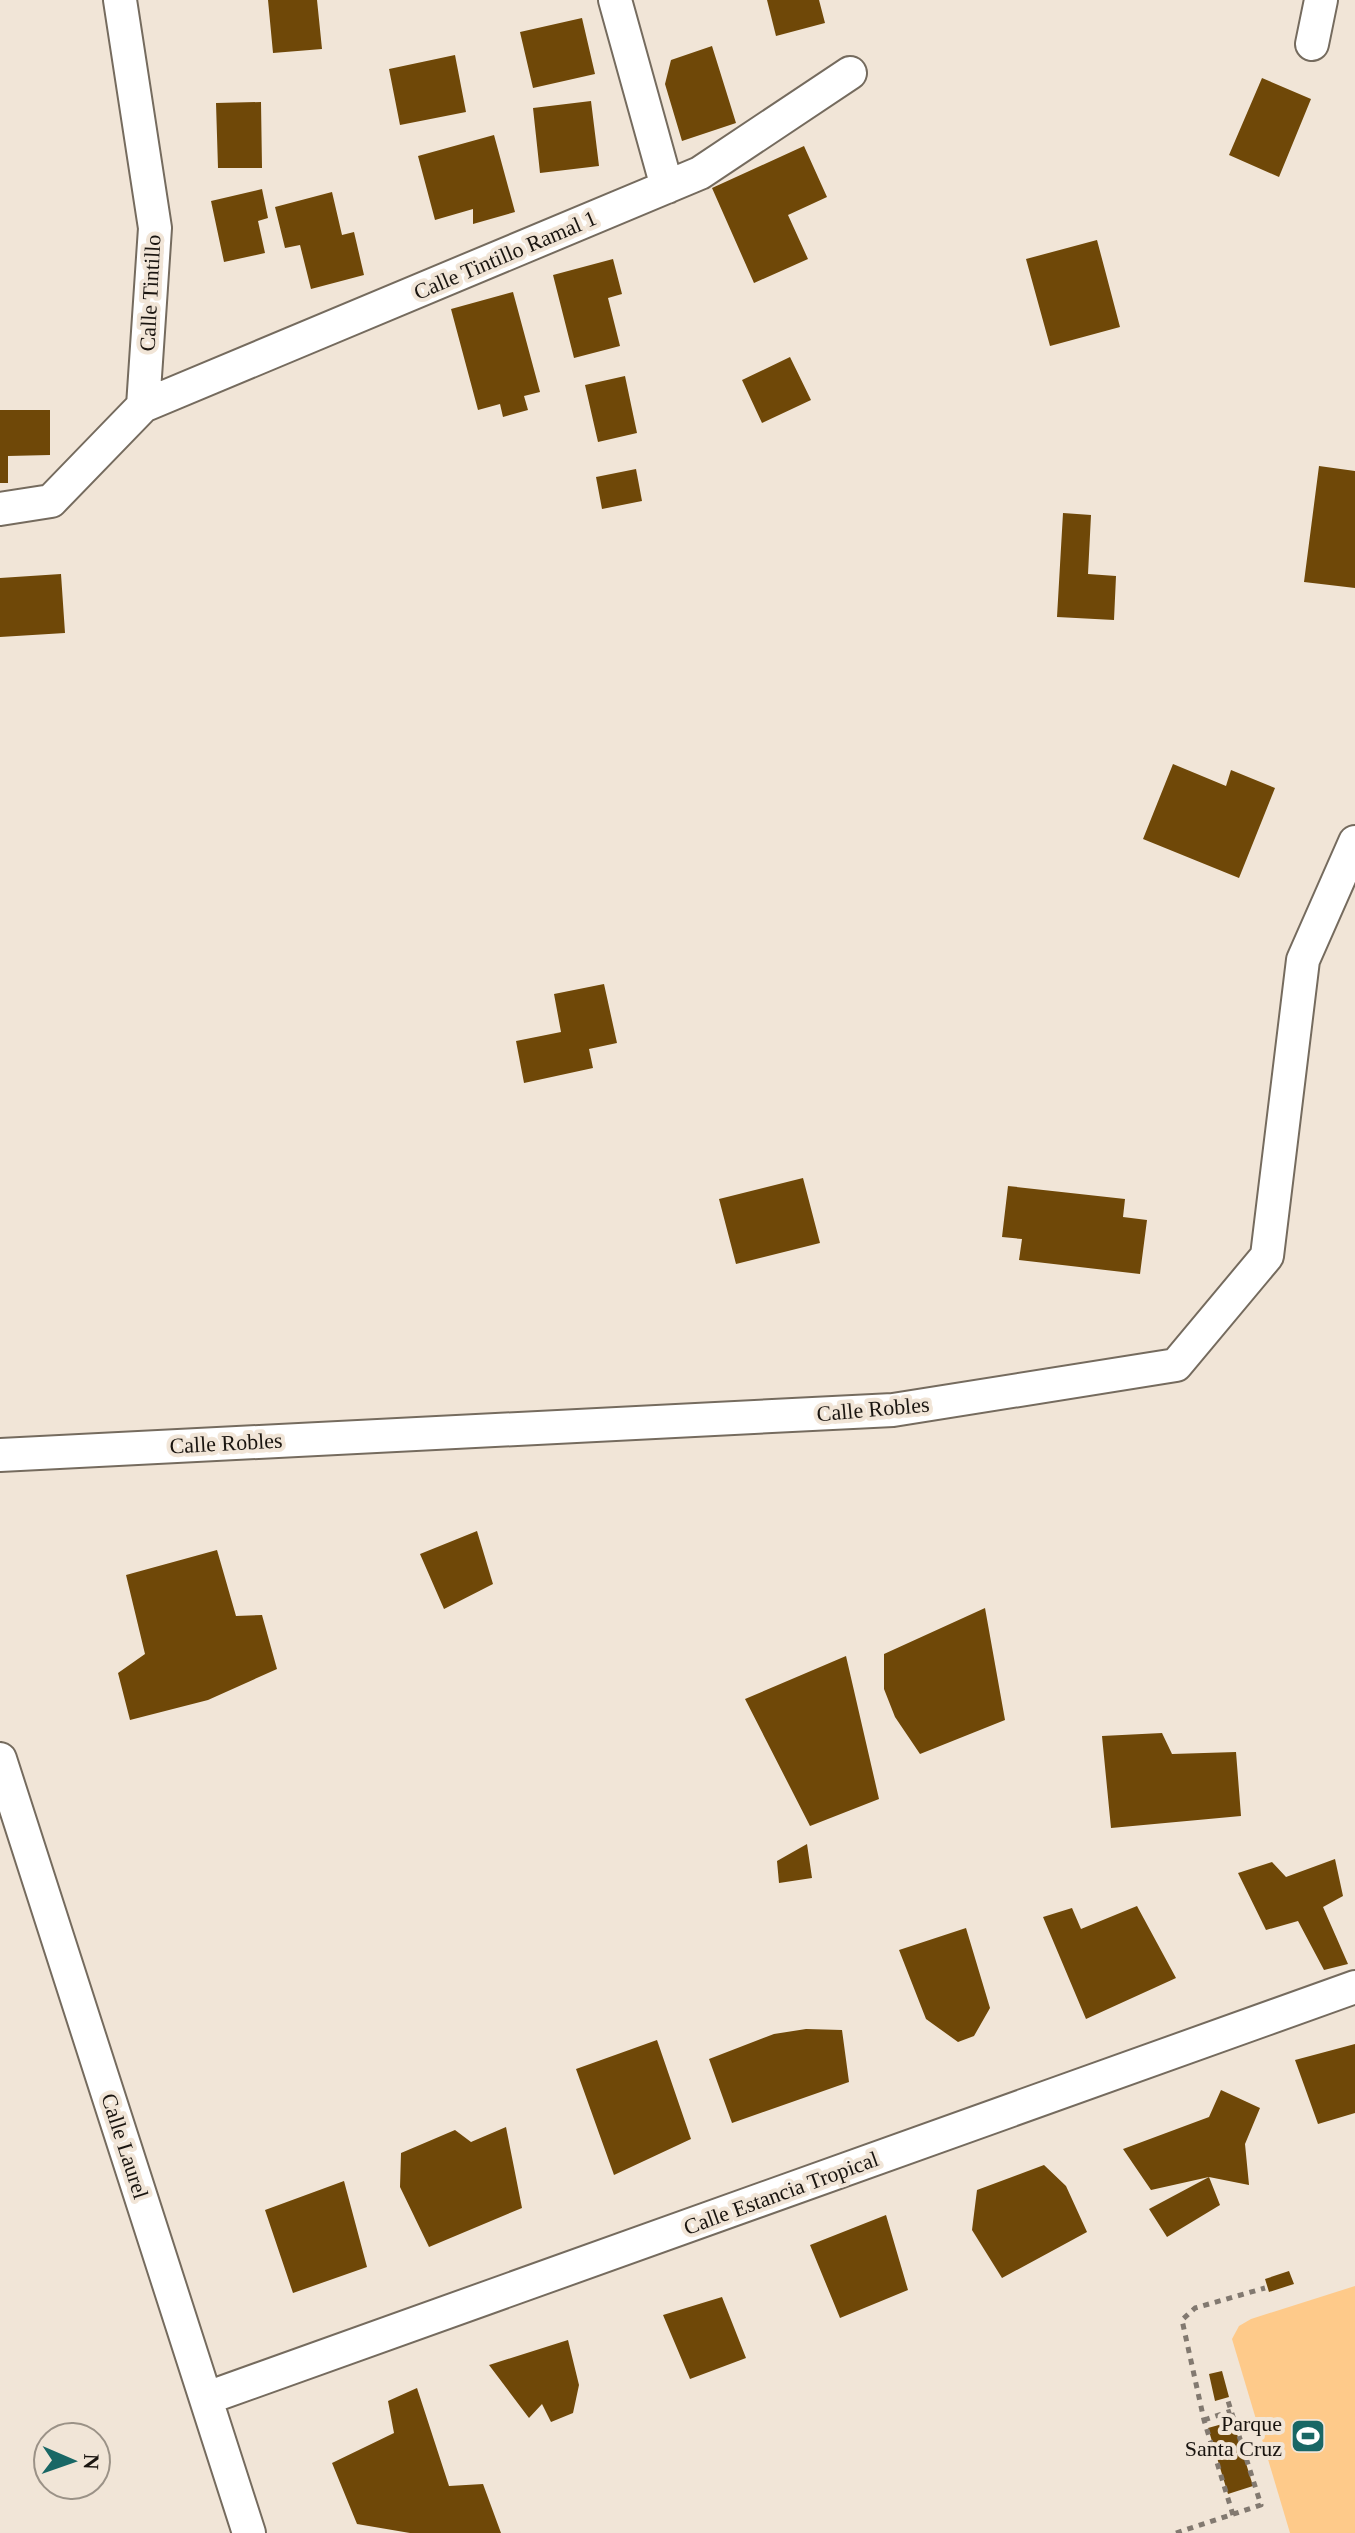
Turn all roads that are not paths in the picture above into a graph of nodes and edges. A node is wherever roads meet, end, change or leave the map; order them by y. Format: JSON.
{"nodes":[{"id":1,"x":120,"y":0,"type":"edge"},
{"id":2,"x":615,"y":0,"type":"edge"},
{"id":3,"x":1321,"y":0,"type":"edge"},
{"id":4,"x":1312,"y":44,"type":"dead end"},
{"id":5,"x":850,"y":73,"type":"dead end"},
{"id":6,"x":667,"y":187,"type":"junction"},
{"id":7,"x":143,"y":406,"type":"junction"},
{"id":8,"x":0,"y":509,"type":"edge"},
{"id":9,"x":1355,"y":842,"type":"edge"},
{"id":10,"x":0,"y":1455,"type":"edge"},
{"id":11,"x":0,"y":1759,"type":"edge"},
{"id":12,"x":1355,"y":1987,"type":"edge"},
{"id":13,"x":207,"y":2398,"type":"junction"},
{"id":14,"x":249,"y":2533,"type":"edge"}],
"edges":[{"from":1,"to":7,"type":"street","name":"Calle Tintillo"},
{"from":2,"to":6,"type":"street"},
{"from":3,"to":4,"type":"street"},
{"from":5,"to":6,"type":"street","name":"Calle Tintillo Ramal 1"},
{"from":6,"to":7,"type":"street","name":"Calle Tintillo Ramal 1"},
{"from":7,"to":8,"type":"street"},
{"from":9,"to":10,"type":"street","name":"Calle Robles"},
{"from":11,"to":13,"type":"street","name":"Calle Laurel"},
{"from":12,"to":13,"type":"street","name":"Calle Estancia Tropical"},
{"from":13,"to":14,"type":"street","name":"Calle Laurel"}]}
